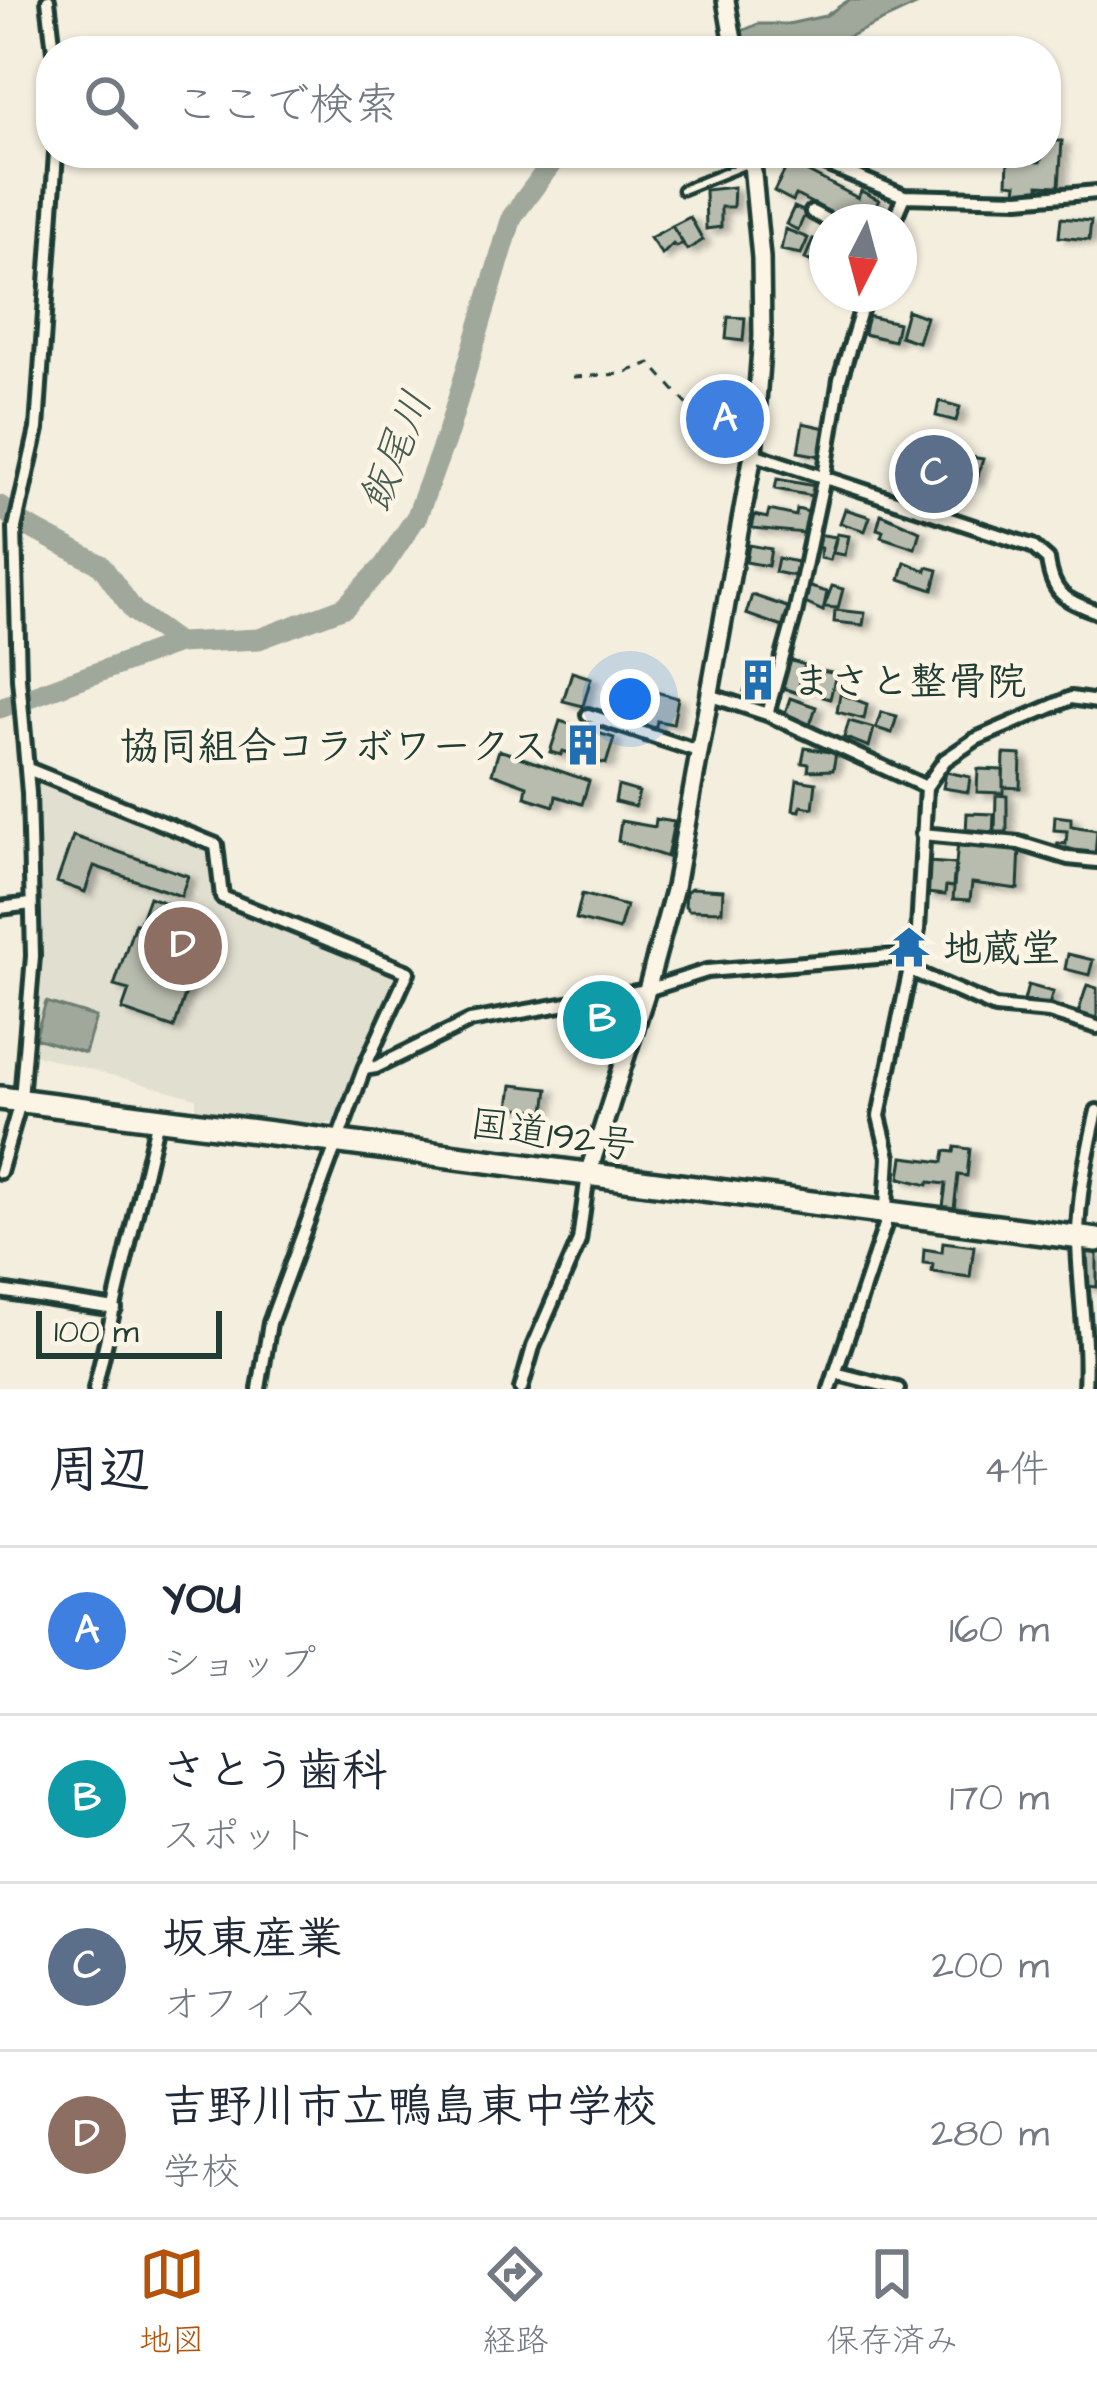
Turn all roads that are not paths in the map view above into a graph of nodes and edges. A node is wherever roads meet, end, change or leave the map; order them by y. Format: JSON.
{"nodes":[{"id":1,"x":48,"y":0,"type":"edge"},
{"id":2,"x":726,"y":0,"type":"edge"},
{"id":3,"x":52,"y":36,"type":"edge"},
{"id":4,"x":732,"y":36,"type":"edge"},
{"id":5,"x":55,"y":168,"type":"edge"},
{"id":6,"x":732,"y":168,"type":"edge"},
{"id":7,"x":760,"y":168,"type":"edge"},
{"id":8,"x":836,"y":168,"type":"edge"},
{"id":9,"x":682,"y":190,"type":"dead end"},
{"id":10,"x":1097,"y":192,"type":"edge"},
{"id":11,"x":904,"y":196,"type":"junction"},
{"id":12,"x":901,"y":204,"type":"edge"},
{"id":13,"x":860,"y":312,"type":"edge"},
{"id":14,"x":758,"y":455,"type":"junction"},
{"id":15,"x":824,"y":477,"type":"junction"},
{"id":16,"x":1097,"y":612,"type":"edge"},
{"id":17,"x":709,"y":695,"type":"junction"},
{"id":18,"x":1097,"y":702,"type":"edge"},
{"id":19,"x":767,"y":714,"type":"junction"},
{"id":20,"x":588,"y":715,"type":"dead end"},
{"id":21,"x":698,"y":751,"type":"junction"},
{"id":22,"x":28,"y":769,"type":"junction"},
{"id":23,"x":926,"y":787,"type":"junction"},
{"id":24,"x":922,"y":834,"type":"junction"},
{"id":25,"x":1097,"y":861,"type":"edge"},
{"id":26,"x":32,"y":904,"type":"junction"},
{"id":27,"x":0,"y":908,"type":"edge"},
{"id":28,"x":914,"y":954,"type":"junction"},
{"id":29,"x":910,"y":970,"type":"junction"},
{"id":30,"x":647,"y":990,"type":"junction"},
{"id":31,"x":1097,"y":1027,"type":"edge"},
{"id":32,"x":364,"y":1069,"type":"junction"},
{"id":33,"x":10,"y":1098,"type":"edge"},
{"id":34,"x":1097,"y":1111,"type":"edge"},
{"id":35,"x":159,"y":1116,"type":"junction"},
{"id":36,"x":335,"y":1140,"type":"junction"},
{"id":37,"x":0,"y":1172,"type":"edge"},
{"id":38,"x":588,"y":1174,"type":"junction"},
{"id":39,"x":887,"y":1212,"type":"junction"},
{"id":40,"x":1088,"y":1240,"type":"edge"},
{"id":41,"x":0,"y":1291,"type":"edge"},
{"id":42,"x":115,"y":1309,"type":"junction"},
{"id":43,"x":835,"y":1373,"type":"junction"},
{"id":44,"x":95,"y":1389,"type":"edge"},
{"id":45,"x":259,"y":1389,"type":"edge"},
{"id":46,"x":521,"y":1389,"type":"edge"},
{"id":47,"x":830,"y":1389,"type":"edge"},
{"id":48,"x":898,"y":1389,"type":"edge"},
{"id":49,"x":1085,"y":1389,"type":"edge"}],
"edges":[{"from":1,"to":3,"type":"street"},
{"from":2,"to":4,"type":"street"},
{"from":5,"to":22,"type":"street"},
{"from":6,"to":9,"type":"lane"},
{"from":7,"to":14,"type":"street"},
{"from":8,"to":11,"type":"street"},
{"from":10,"to":11,"type":"street"},
{"from":11,"to":12,"type":"street"},
{"from":13,"to":15,"type":"street"},
{"from":14,"to":15,"type":"street"},
{"from":14,"to":17,"type":"street"},
{"from":15,"to":16,"type":"street"},
{"from":15,"to":19,"type":"street"},
{"from":17,"to":19,"type":"street"},
{"from":17,"to":21,"type":"street"},
{"from":18,"to":23,"type":"street"},
{"from":19,"to":23,"type":"street"},
{"from":20,"to":21,"type":"street"},
{"from":21,"to":30,"type":"street"},
{"from":22,"to":26,"type":"street"},
{"from":22,"to":32,"type":"street"},
{"from":23,"to":24,"type":"street"},
{"from":24,"to":25,"type":"street"},
{"from":24,"to":28,"type":"street"},
{"from":26,"to":27,"type":"street"},
{"from":26,"to":33,"type":"street"},
{"from":28,"to":29,"type":"street"},
{"from":28,"to":30,"type":"street"},
{"from":29,"to":31,"type":"street"},
{"from":29,"to":39,"type":"street"},
{"from":30,"to":32,"type":"street"},
{"from":30,"to":38,"type":"street"},
{"from":32,"to":36,"type":"street"},
{"from":33,"to":35,"type":"highway","name":"国道192号"},
{"from":33,"to":37,"type":"street"},
{"from":34,"to":40,"type":"street"},
{"from":35,"to":36,"type":"highway","name":"国道192号"},
{"from":35,"to":42,"type":"street"},
{"from":36,"to":38,"type":"highway","name":"国道192号"},
{"from":36,"to":45,"type":"street"},
{"from":38,"to":39,"type":"highway","name":"国道192号"},
{"from":38,"to":46,"type":"street"},
{"from":39,"to":40,"type":"highway","name":"国道192号"},
{"from":39,"to":43,"type":"street"},
{"from":40,"to":49,"type":"street"},
{"from":41,"to":42,"type":"street"},
{"from":42,"to":44,"type":"street"},
{"from":43,"to":47,"type":"street"},
{"from":43,"to":48,"type":"street"}]}
